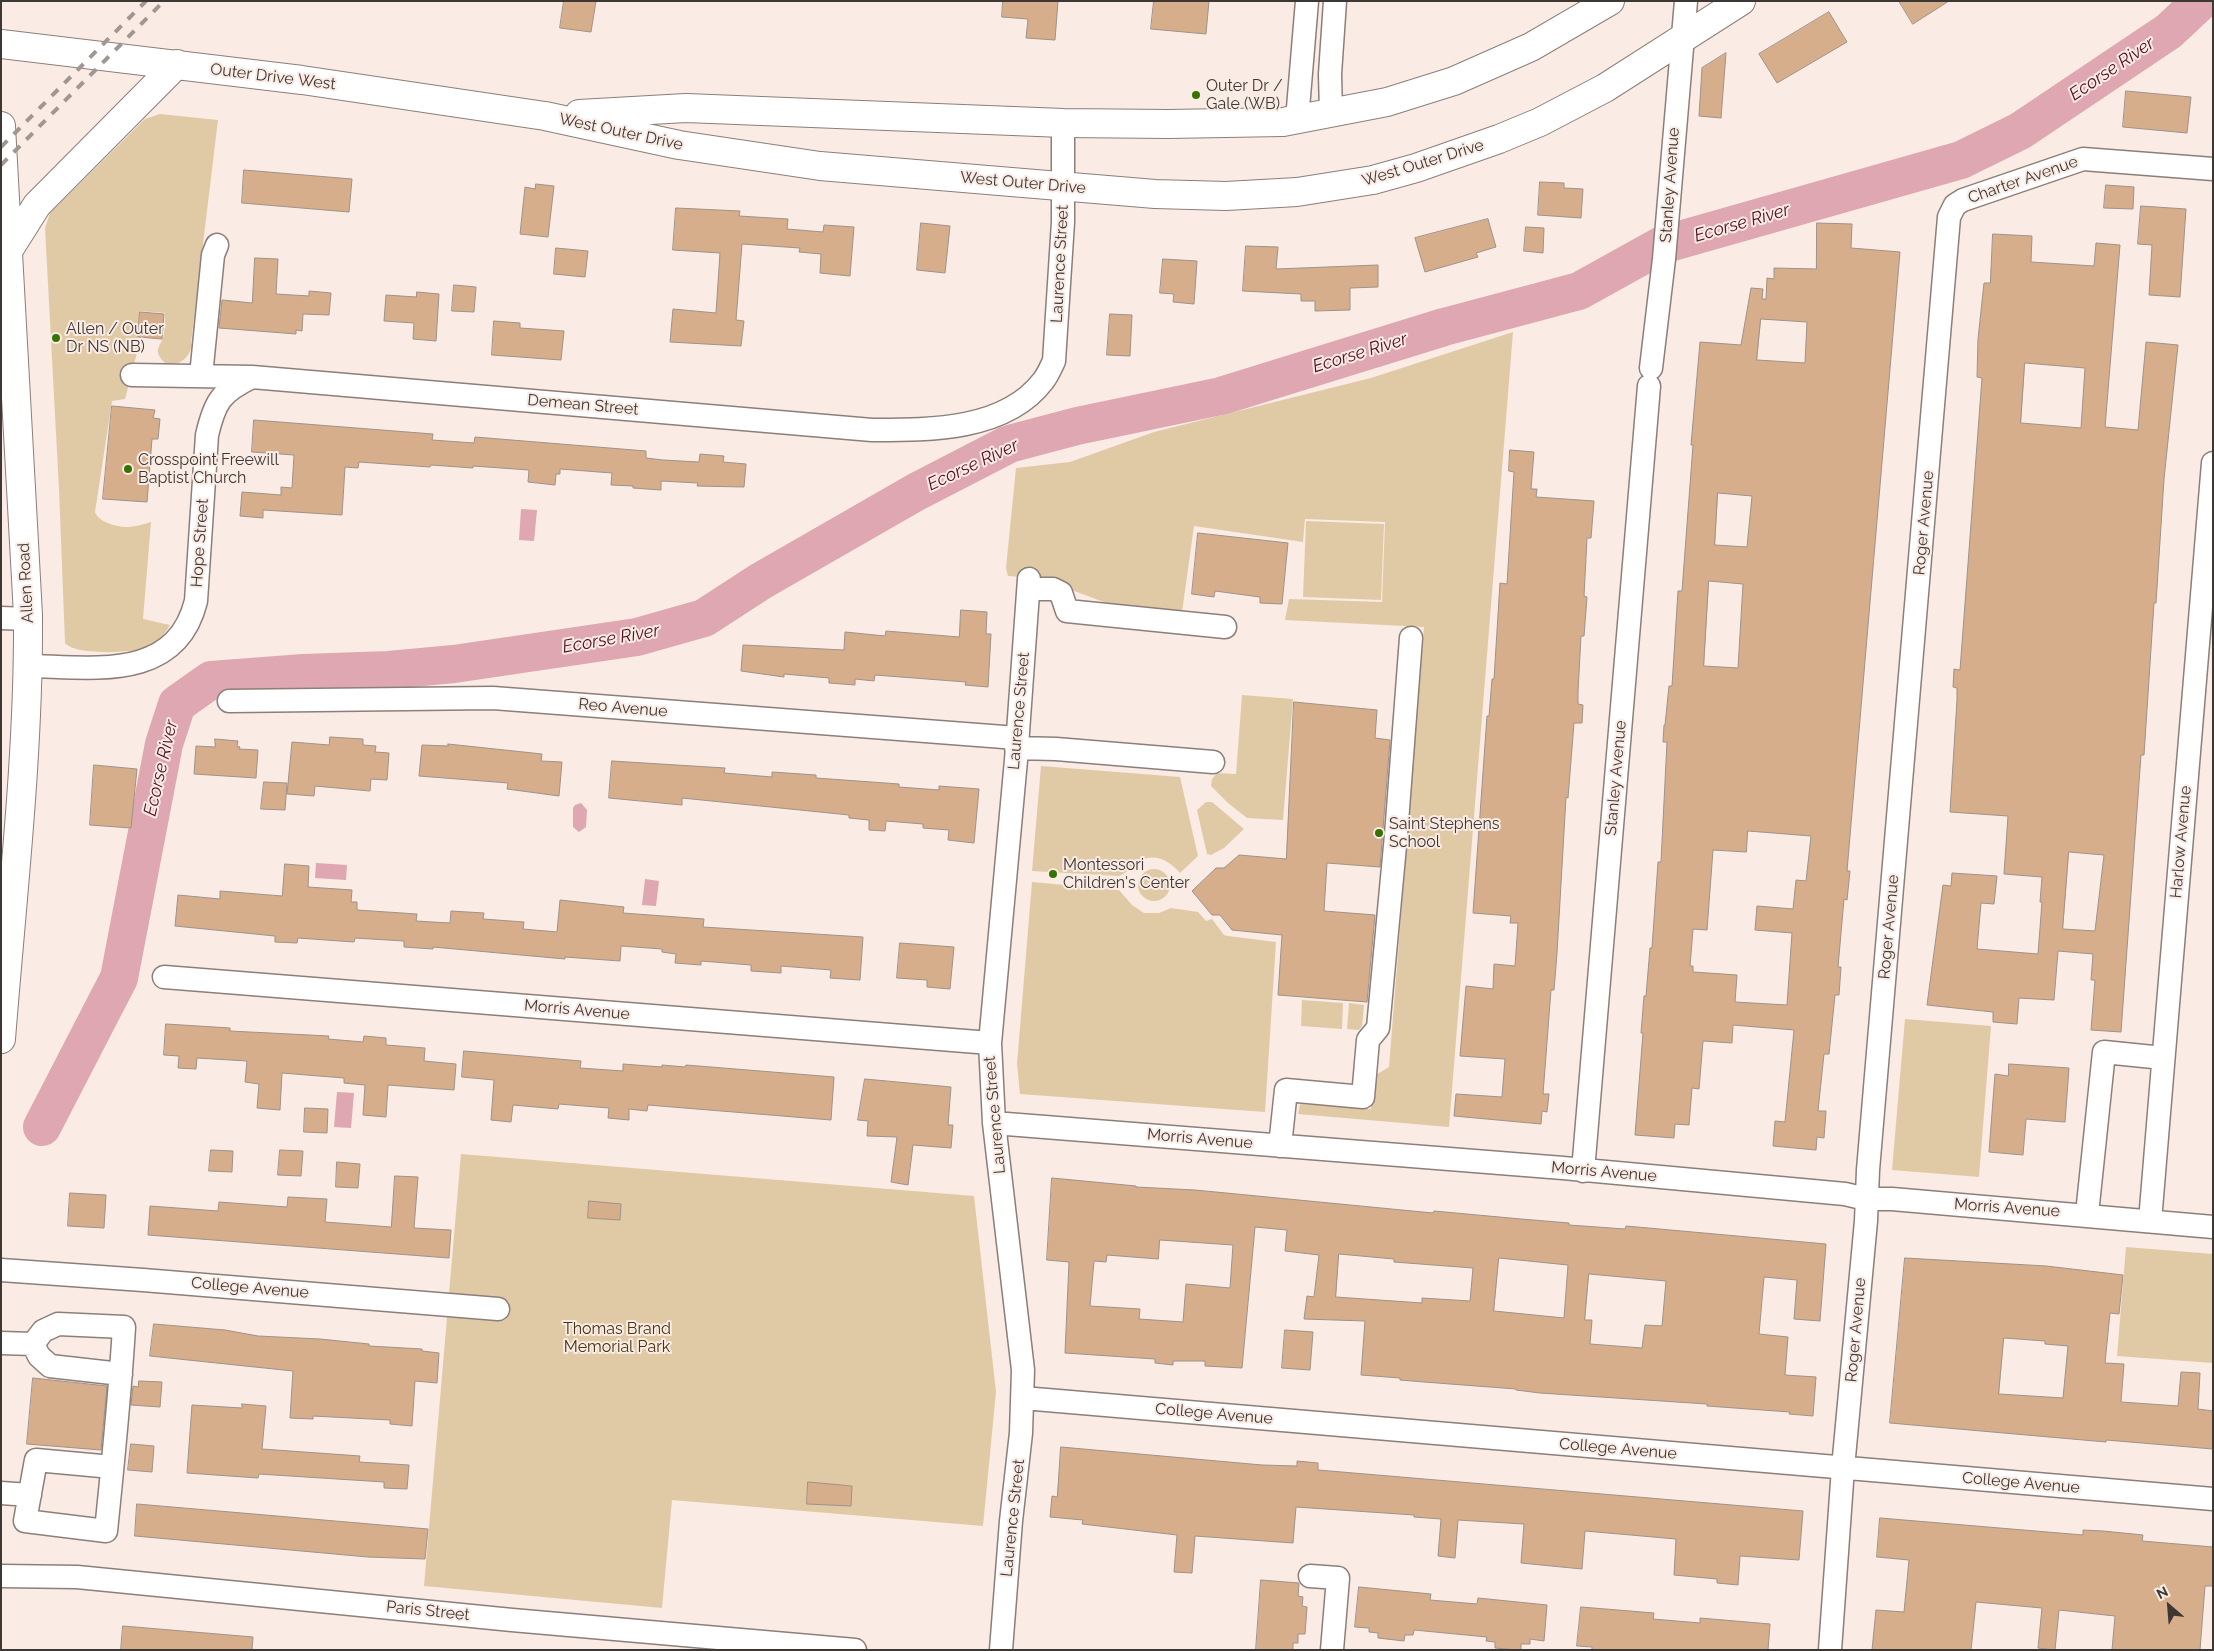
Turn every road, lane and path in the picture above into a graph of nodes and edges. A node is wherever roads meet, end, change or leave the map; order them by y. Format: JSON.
{"nodes":[{"id":1,"x":1307,"y":1,"type":"edge"},
{"id":2,"x":1335,"y":1,"type":"edge"},
{"id":3,"x":1610,"y":1,"type":"edge"},
{"id":4,"x":1686,"y":1,"type":"edge"},
{"id":5,"x":1741,"y":1,"type":"edge"},
{"id":6,"x":1683,"y":39,"type":"junction"},
{"id":7,"x":1,"y":44,"type":"edge"},
{"id":8,"x":177,"y":64,"type":"junction"},
{"id":9,"x":1331,"y":113,"type":"junction"},
{"id":10,"x":545,"y":116,"type":"junction"},
{"id":11,"x":1297,"y":120,"type":"junction"},
{"id":12,"x":1063,"y":123,"type":"junction"},
{"id":13,"x":1,"y":126,"type":"edge"},
{"id":14,"x":2213,"y":168,"type":"edge"},
{"id":15,"x":1063,"y":186,"type":"junction"},
{"id":16,"x":1955,"y":205,"type":"joint"},
{"id":17,"x":217,"y":245,"type":"dead end"},
{"id":18,"x":8,"y":252,"type":"junction"},
{"id":19,"x":132,"y":374,"type":"dead end"},
{"id":20,"x":201,"y":376,"type":"junction"},
{"id":21,"x":252,"y":377,"type":"junction"},
{"id":22,"x":1028,"y":396,"type":"joint"},
{"id":23,"x":2213,"y":463,"type":"edge"},
{"id":24,"x":14,"y":619,"type":"edge"},
{"id":25,"x":1225,"y":627,"type":"dead end"},
{"id":26,"x":1411,"y":638,"type":"dead end"},
{"id":27,"x":28,"y":666,"type":"junction"},
{"id":28,"x":229,"y":701,"type":"dead end"},
{"id":29,"x":1017,"y":743,"type":"junction"},
{"id":30,"x":1213,"y":762,"type":"dead end"},
{"id":31,"x":9,"y":841,"type":"edge"},
{"id":32,"x":7,"y":892,"type":"edge"},
{"id":33,"x":164,"y":977,"type":"dead end"},
{"id":34,"x":1,"y":1039,"type":"edge"},
{"id":35,"x":990,"y":1043,"type":"junction"},
{"id":36,"x":2163,"y":1058,"type":"junction"},
{"id":37,"x":994,"y":1123,"type":"junction"},
{"id":38,"x":1280,"y":1146,"type":"junction"},
{"id":39,"x":1583,"y":1170,"type":"junction"},
{"id":40,"x":1866,"y":1199,"type":"junction"},
{"id":41,"x":2087,"y":1214,"type":"junction"},
{"id":42,"x":2150,"y":1221,"type":"junction"},
{"id":43,"x":2213,"y":1227,"type":"edge"},
{"id":44,"x":1,"y":1270,"type":"edge"},
{"id":45,"x":498,"y":1309,"type":"dead end"},
{"id":46,"x":1,"y":1343,"type":"edge"},
{"id":47,"x":32,"y":1344,"type":"junction"},
{"id":48,"x":121,"y":1374,"type":"junction"},
{"id":49,"x":1023,"y":1398,"type":"junction"},
{"id":50,"x":112,"y":1467,"type":"junction"},
{"id":51,"x":1843,"y":1468,"type":"junction"},
{"id":52,"x":1,"y":1493,"type":"edge"},
{"id":53,"x":30,"y":1495,"type":"junction"},
{"id":54,"x":2213,"y":1499,"type":"edge"},
{"id":55,"x":1,"y":1576,"type":"edge"},
{"id":56,"x":1310,"y":1576,"type":"dead end"},
{"id":57,"x":855,"y":1650,"type":"edge"},
{"id":58,"x":1001,"y":1650,"type":"edge"},
{"id":59,"x":1332,"y":1650,"type":"edge"},
{"id":60,"x":1830,"y":1650,"type":"edge"}],
"edges":[{"from":1,"to":11,"type":"street"},
{"from":2,"to":9,"type":"street"},
{"from":3,"to":9,"type":"main road","name":"West Outer Drive"},
{"from":4,"to":6,"type":"street","name":"Stanley Avenue"},
{"from":5,"to":6,"type":"main road","name":"West Outer Drive"},
{"from":6,"to":15,"type":"main road","name":"West Outer Drive"},
{"from":6,"to":39,"type":"street","name":"Stanley Avenue"},
{"from":7,"to":8,"type":"main road","name":"Outer Drive West"},
{"from":8,"to":10,"type":"main road","name":"Outer Drive West"},
{"from":8,"to":18,"type":"main road"},
{"from":9,"to":11,"type":"main road","name":"West Outer Drive"},
{"from":10,"to":12,"type":"main road","name":"West Outer Drive"},
{"from":10,"to":15,"type":"main road","name":"West Outer Drive"},
{"from":11,"to":12,"type":"main road","name":"West Outer Drive"},
{"from":12,"to":15,"type":"street","name":"Laurence Street"},
{"from":13,"to":18,"type":"main road","name":"Allen Road"},
{"from":14,"to":16,"type":"street","name":"Charter Avenue"},
{"from":15,"to":22,"type":"street","name":"Laurence Street"},
{"from":16,"to":40,"type":"street","name":"Roger Avenue"},
{"from":17,"to":20,"type":"street"},
{"from":18,"to":24,"type":"main road","name":"Allen Road"},
{"from":19,"to":20,"type":"street","name":"Demean Street"},
{"from":20,"to":21,"type":"street","name":"Demean Street"},
{"from":21,"to":22,"type":"street","name":"Demean Street"},
{"from":21,"to":27,"type":"street","name":"Hope Street"},
{"from":23,"to":36,"type":"street","name":"Harlow Avenue"},
{"from":24,"to":27,"type":"main road","name":"Allen Road"},
{"from":25,"to":29,"type":"street","name":"Laurence Street"},
{"from":26,"to":38,"type":"street"},
{"from":27,"to":31,"type":"main road","name":"Allen Road"},
{"from":28,"to":29,"type":"street","name":"Reo Avenue"},
{"from":29,"to":30,"type":"street","name":"Reo Avenue"},
{"from":29,"to":35,"type":"street","name":"Laurence Street"},
{"from":31,"to":32,"type":"main road","name":"Allen Road"},
{"from":32,"to":34,"type":"main road","name":"Allen Road"},
{"from":33,"to":35,"type":"street","name":"Morris Avenue"},
{"from":35,"to":37,"type":"street","name":"Laurence Street"},
{"from":36,"to":41,"type":"street"},
{"from":36,"to":42,"type":"street","name":"Harlow Avenue"},
{"from":37,"to":38,"type":"street","name":"Morris Avenue"},
{"from":37,"to":49,"type":"street","name":"Laurence Street"},
{"from":38,"to":39,"type":"street","name":"Morris Avenue"},
{"from":39,"to":40,"type":"street","name":"Morris Avenue"},
{"from":40,"to":41,"type":"street","name":"Morris Avenue"},
{"from":40,"to":51,"type":"street","name":"Roger Avenue"},
{"from":41,"to":42,"type":"street","name":"Morris Avenue"},
{"from":42,"to":43,"type":"street","name":"Morris Avenue"},
{"from":44,"to":45,"type":"street","name":"College Avenue"},
{"from":46,"to":47,"type":"street"},
{"from":47,"to":48,"type":"street"},
{"from":47,"to":48,"type":"street"},
{"from":48,"to":50,"type":"street"},
{"from":49,"to":51,"type":"street","name":"College Avenue"},
{"from":49,"to":58,"type":"street","name":"Laurence Street"},
{"from":50,"to":53,"type":"street"},
{"from":50,"to":53,"type":"street"},
{"from":51,"to":54,"type":"street","name":"College Avenue"},
{"from":51,"to":60,"type":"street","name":"Roger Avenue"},
{"from":52,"to":53,"type":"street"},
{"from":55,"to":57,"type":"street","name":"Paris Street"},
{"from":56,"to":59,"type":"street"}]}
